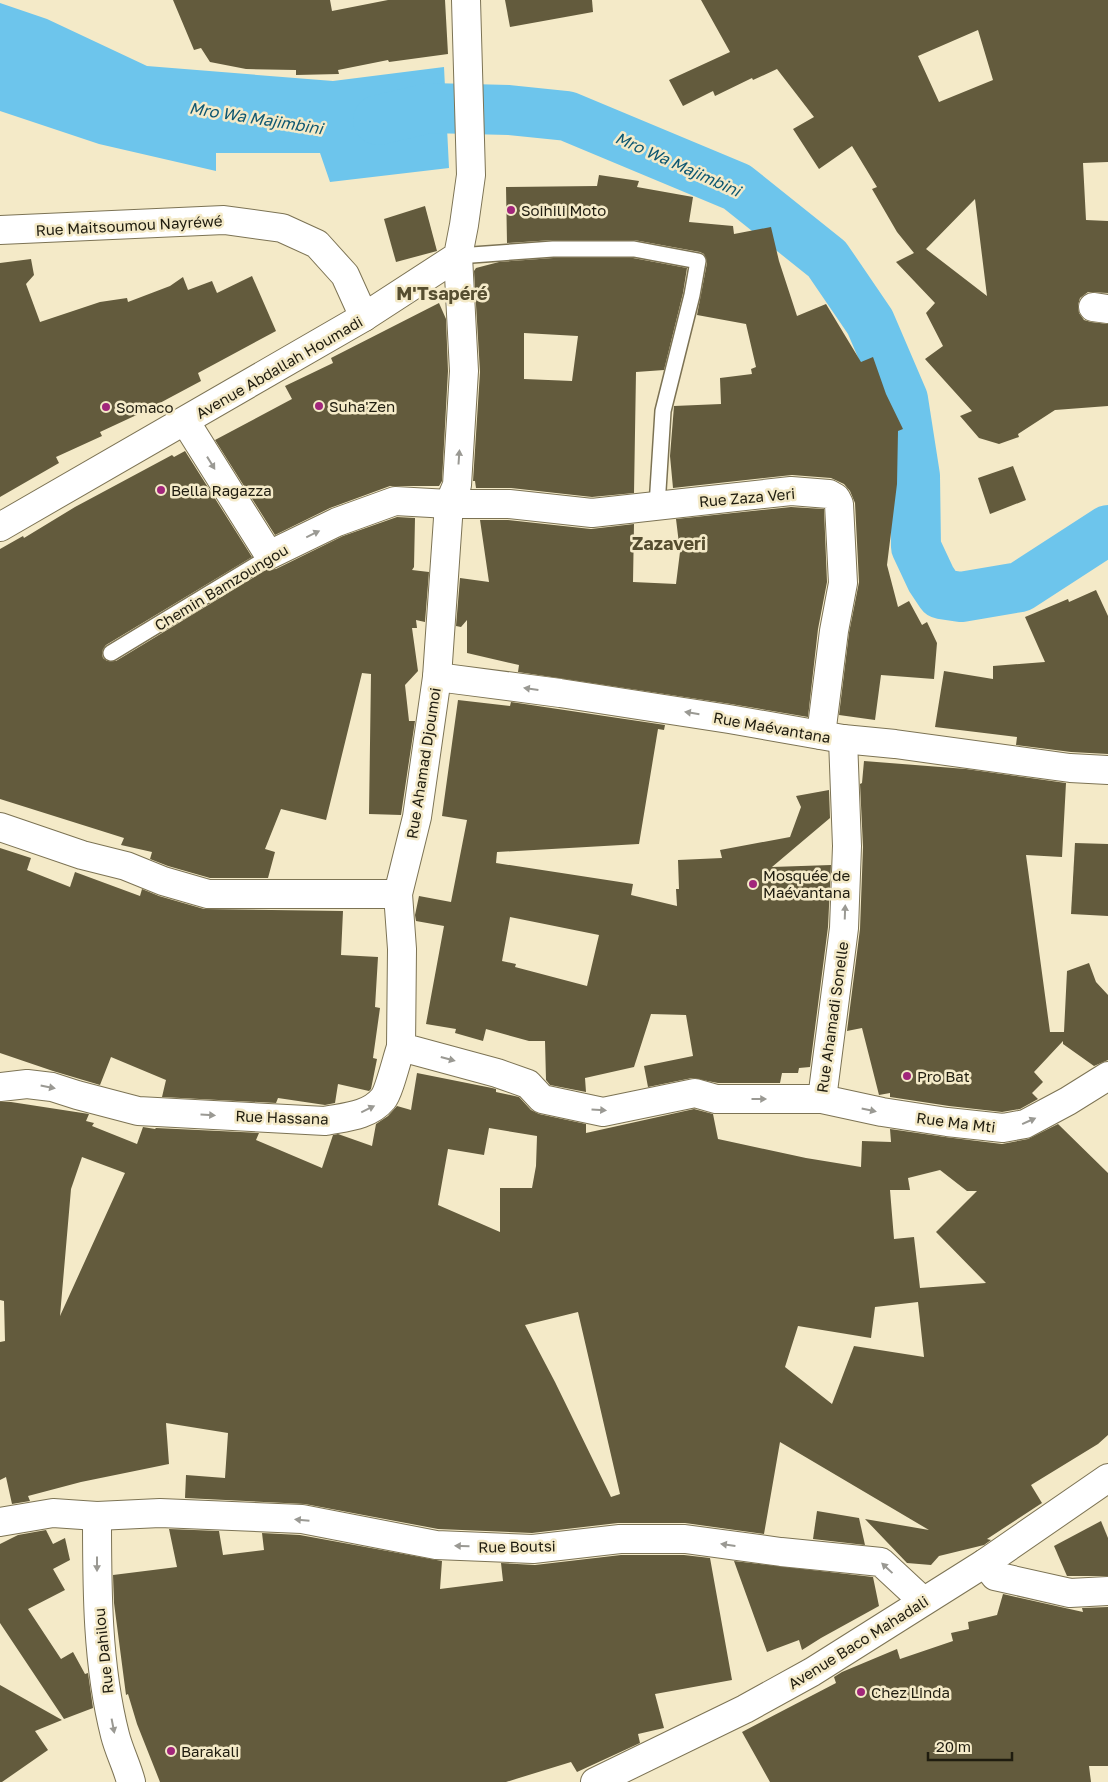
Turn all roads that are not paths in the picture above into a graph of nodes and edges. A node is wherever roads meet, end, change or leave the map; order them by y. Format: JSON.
{"nodes":[{"id":1,"x":466,"y":0,"type":"edge"},
{"id":2,"x":0,"y":230,"type":"edge"},
{"id":3,"x":458,"y":256,"type":"junction"},
{"id":4,"x":364,"y":317,"type":"junction"},
{"id":5,"x":185,"y":422,"type":"junction"},
{"id":6,"x":449,"y":504,"type":"junction"},
{"id":7,"x":657,"y":506,"type":"junction"},
{"id":8,"x":0,"y":527,"type":"edge"},
{"id":9,"x":269,"y":555,"type":"junction"},
{"id":10,"x":110,"y":653,"type":"dead end"},
{"id":11,"x":438,"y":676,"type":"junction"},
{"id":12,"x":832,"y":737,"type":"junction"},
{"id":13,"x":1108,"y":770,"type":"edge"},
{"id":14,"x":0,"y":827,"type":"edge"},
{"id":15,"x":398,"y":894,"type":"junction"},
{"id":16,"x":401,"y":1047,"type":"junction"},
{"id":17,"x":1108,"y":1076,"type":"edge"},
{"id":18,"x":0,"y":1087,"type":"edge"},
{"id":19,"x":822,"y":1099,"type":"junction"},
{"id":20,"x":1108,"y":1478,"type":"edge"},
{"id":21,"x":97,"y":1516,"type":"junction"},
{"id":22,"x":0,"y":1522,"type":"edge"},
{"id":23,"x":985,"y":1563,"type":"junction"},
{"id":24,"x":1108,"y":1592,"type":"edge"},
{"id":25,"x":923,"y":1601,"type":"junction"},
{"id":26,"x":126,"y":1779,"type":"edge"},
{"id":27,"x":595,"y":1782,"type":"edge"}],
"edges":[{"from":1,"to":3,"type":"street"},
{"from":2,"to":4,"type":"street","name":"Rue Maitsoumou Nayréwé"},
{"from":3,"to":4,"type":"street","name":"Avenue Abdallah Houmadi"},
{"from":6,"to":3,"type":"street","name":"Rue Ahamad Djoumoi","one_way":true},
{"from":3,"to":7,"type":"lane"},
{"from":4,"to":5,"type":"street","name":"Avenue Abdallah Houmadi"},
{"from":5,"to":8,"type":"street","name":"Avenue Abdallah Houmadi"},
{"from":5,"to":9,"type":"street","one_way":true},
{"from":6,"to":7,"type":"street","name":"Rue Zaza Veri"},
{"from":9,"to":6,"type":"street","name":"Chemin Bamzoungou","one_way":true},
{"from":6,"to":11,"type":"street","name":"Rue Ahamad Djoumoi"},
{"from":7,"to":12,"type":"street","name":"Rue Zaza Veri"},
{"from":9,"to":10,"type":"lane","name":"Chemin Bamzoungou"},
{"from":12,"to":11,"type":"street","name":"Rue Maévantana","one_way":true},
{"from":11,"to":15,"type":"street","name":"Rue Ahamad Djoumoi"},
{"from":12,"to":13,"type":"street","name":"Rue Maévantana"},
{"from":19,"to":12,"type":"street","name":"Rue Ahamadi Sonelle","one_way":true},
{"from":14,"to":15,"type":"street"},
{"from":15,"to":16,"type":"street","name":"Rue Hassana"},
{"from":18,"to":16,"type":"street","name":"Rue Hassana","one_way":true},
{"from":16,"to":19,"type":"street","name":"Rue Ahamadi Sonelle","one_way":true},
{"from":19,"to":17,"type":"street","name":"Rue Ma Mti","one_way":true},
{"from":20,"to":23,"type":"street","name":"Avenue Baco Mahadali"},
{"from":21,"to":22,"type":"street","name":"Rue Boutsi"},
{"from":25,"to":21,"type":"street","name":"Rue Boutsi","one_way":true},
{"from":21,"to":26,"type":"street","name":"Rue Dahilou","one_way":true},
{"from":23,"to":24,"type":"street"},
{"from":23,"to":25,"type":"street","name":"Avenue Baco Mahadali"},
{"from":25,"to":27,"type":"street","name":"Avenue Baco Mahadali"}]}
